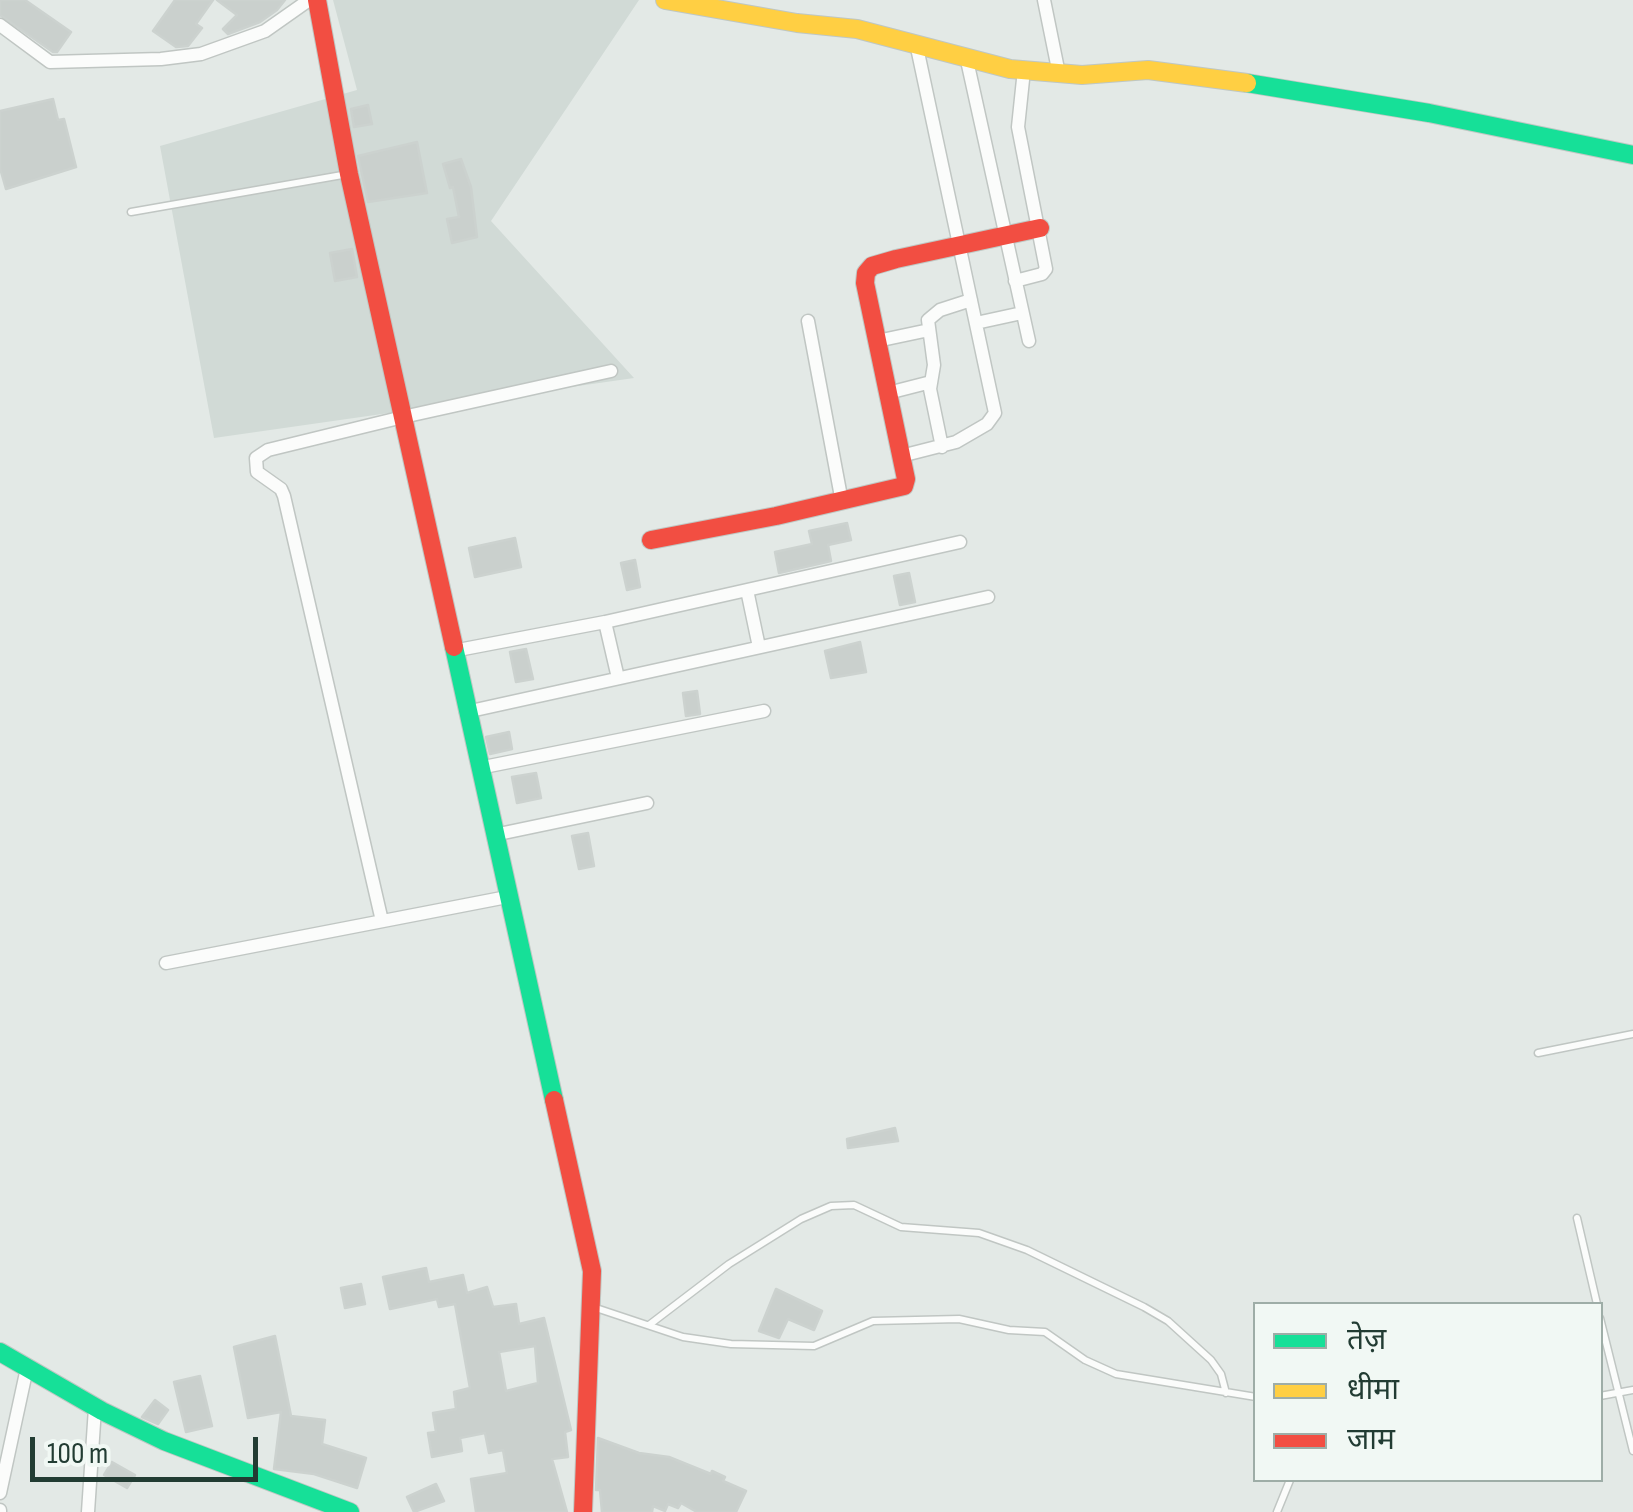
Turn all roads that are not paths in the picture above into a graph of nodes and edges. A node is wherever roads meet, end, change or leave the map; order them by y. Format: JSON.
{"nodes":[{"id":1,"x":308,"y":0,"type":"edge"},
{"id":2,"x":317,"y":0,"type":"edge"},
{"id":3,"x":665,"y":0,"type":"edge"},
{"id":4,"x":1044,"y":0,"type":"edge"},
{"id":5,"x":0,"y":25,"type":"edge"},
{"id":6,"x":916,"y":43,"type":"junction"},
{"id":7,"x":966,"y":56,"type":"junction"},
{"id":8,"x":1024,"y":70,"type":"junction"},
{"id":9,"x":1059,"y":74,"type":"junction"},
{"id":10,"x":1633,"y":155,"type":"edge"},
{"id":11,"x":349,"y":174,"type":"junction"},
{"id":12,"x":130,"y":212,"type":"dead end"},
{"id":13,"x":1040,"y":228,"type":"junction"},
{"id":14,"x":1005,"y":235,"type":"junction"},
{"id":15,"x":960,"y":246,"type":"junction"},
{"id":16,"x":1015,"y":281,"type":"junction"},
{"id":17,"x":971,"y":300,"type":"junction"},
{"id":18,"x":1022,"y":312,"type":"junction"},
{"id":19,"x":808,"y":321,"type":"dead end"},
{"id":20,"x":976,"y":322,"type":"junction"},
{"id":21,"x":929,"y":330,"type":"junction"},
{"id":22,"x":878,"y":341,"type":"junction"},
{"id":23,"x":1028,"y":341,"type":"dead end"},
{"id":24,"x":611,"y":372,"type":"dead end"},
{"id":25,"x":931,"y":382,"type":"junction"},
{"id":26,"x":888,"y":392,"type":"junction"},
{"id":27,"x":404,"y":416,"type":"junction"},
{"id":28,"x":942,"y":447,"type":"junction"},
{"id":29,"x":902,"y":456,"type":"junction"},
{"id":30,"x":842,"y":502,"type":"junction"},
{"id":31,"x":651,"y":540,"type":"dead end"},
{"id":32,"x":960,"y":542,"type":"dead end"},
{"id":33,"x":747,"y":590,"type":"junction"},
{"id":34,"x":988,"y":597,"type":"dead end"},
{"id":35,"x":605,"y":622,"type":"junction"},
{"id":36,"x":759,"y":648,"type":"junction"},
{"id":37,"x":453,"y":651,"type":"junction"},
{"id":38,"x":618,"y":678,"type":"junction"},
{"id":39,"x":764,"y":711,"type":"dead end"},
{"id":40,"x":466,"y":712,"type":"junction"},
{"id":41,"x":479,"y":768,"type":"junction"},
{"id":42,"x":647,"y":803,"type":"dead end"},
{"id":43,"x":494,"y":835,"type":"junction"},
{"id":44,"x":508,"y":897,"type":"junction"},
{"id":45,"x":382,"y":921,"type":"junction"},
{"id":46,"x":166,"y":963,"type":"dead end"},
{"id":47,"x":1633,"y":1034,"type":"edge"},
{"id":48,"x":1538,"y":1053,"type":"dead end"},
{"id":49,"x":1577,"y":1218,"type":"dead end"},
{"id":50,"x":1597,"y":1302,"type":"edge"},
{"id":51,"x":592,"y":1307,"type":"junction"},
{"id":52,"x":648,"y":1325,"type":"junction"},
{"id":53,"x":1603,"y":1330,"type":"edge"},
{"id":54,"x":0,"y":1352,"type":"edge"},
{"id":55,"x":27,"y":1368,"type":"junction"},
{"id":56,"x":1633,"y":1390,"type":"edge"},
{"id":57,"x":1226,"y":1393,"type":"junction"},
{"id":58,"x":1618,"y":1393,"type":"junction"},
{"id":59,"x":1603,"y":1396,"type":"edge"},
{"id":60,"x":1253,"y":1398,"type":"edge"},
{"id":61,"x":96,"y":1408,"type":"junction"},
{"id":62,"x":1633,"y":1452,"type":"edge"},
{"id":63,"x":1289,"y":1482,"type":"edge"},
{"id":64,"x":0,"y":1493,"type":"edge"},
{"id":65,"x":88,"y":1512,"type":"edge"},
{"id":66,"x":350,"y":1512,"type":"edge"},
{"id":67,"x":582,"y":1512,"type":"edge"},
{"id":68,"x":1277,"y":1512,"type":"edge"}],
"edges":[{"from":1,"to":5,"type":"street"},
{"from":2,"to":11,"type":"street"},
{"from":3,"to":6,"type":"street"},
{"from":4,"to":9,"type":"street"},
{"from":6,"to":7,"type":"street"},
{"from":6,"to":15,"type":"street"},
{"from":7,"to":8,"type":"street"},
{"from":7,"to":14,"type":"street"},
{"from":8,"to":9,"type":"street"},
{"from":8,"to":13,"type":"street"},
{"from":9,"to":10,"type":"street"},
{"from":11,"to":12,"type":"lane"},
{"from":11,"to":27,"type":"street"},
{"from":13,"to":14,"type":"street"},
{"from":13,"to":16,"type":"street"},
{"from":14,"to":15,"type":"street"},
{"from":14,"to":16,"type":"street"},
{"from":15,"to":17,"type":"street"},
{"from":15,"to":22,"type":"street"},
{"from":16,"to":18,"type":"street"},
{"from":17,"to":20,"type":"street"},
{"from":17,"to":21,"type":"street"},
{"from":18,"to":20,"type":"street"},
{"from":18,"to":23,"type":"street"},
{"from":19,"to":30,"type":"street"},
{"from":20,"to":28,"type":"street"},
{"from":21,"to":22,"type":"street"},
{"from":21,"to":25,"type":"street"},
{"from":22,"to":26,"type":"street"},
{"from":24,"to":27,"type":"street"},
{"from":25,"to":26,"type":"street"},
{"from":25,"to":28,"type":"street"},
{"from":26,"to":29,"type":"street"},
{"from":27,"to":37,"type":"street"},
{"from":27,"to":45,"type":"street"},
{"from":28,"to":29,"type":"street"},
{"from":29,"to":30,"type":"street"},
{"from":30,"to":31,"type":"street"},
{"from":32,"to":33,"type":"street"},
{"from":33,"to":35,"type":"street"},
{"from":33,"to":36,"type":"street"},
{"from":34,"to":36,"type":"street"},
{"from":35,"to":37,"type":"street"},
{"from":35,"to":38,"type":"street"},
{"from":36,"to":38,"type":"street"},
{"from":37,"to":40,"type":"street"},
{"from":38,"to":40,"type":"street"},
{"from":39,"to":41,"type":"street"},
{"from":40,"to":41,"type":"street"},
{"from":41,"to":43,"type":"street"},
{"from":42,"to":43,"type":"street"},
{"from":43,"to":44,"type":"street"},
{"from":44,"to":45,"type":"street"},
{"from":44,"to":51,"type":"street"},
{"from":45,"to":46,"type":"street"},
{"from":47,"to":48,"type":"lane"},
{"from":49,"to":50,"type":"lane"},
{"from":51,"to":52,"type":"lane"},
{"from":51,"to":67,"type":"street"},
{"from":52,"to":57,"type":"lane"},
{"from":52,"to":57,"type":"lane"},
{"from":53,"to":58,"type":"lane"},
{"from":54,"to":55,"type":"street"},
{"from":55,"to":61,"type":"street"},
{"from":55,"to":64,"type":"street"},
{"from":56,"to":58,"type":"lane"},
{"from":57,"to":60,"type":"lane"},
{"from":58,"to":59,"type":"lane"},
{"from":58,"to":62,"type":"lane"},
{"from":61,"to":65,"type":"street"},
{"from":61,"to":66,"type":"street"},
{"from":63,"to":68,"type":"lane"}]}
